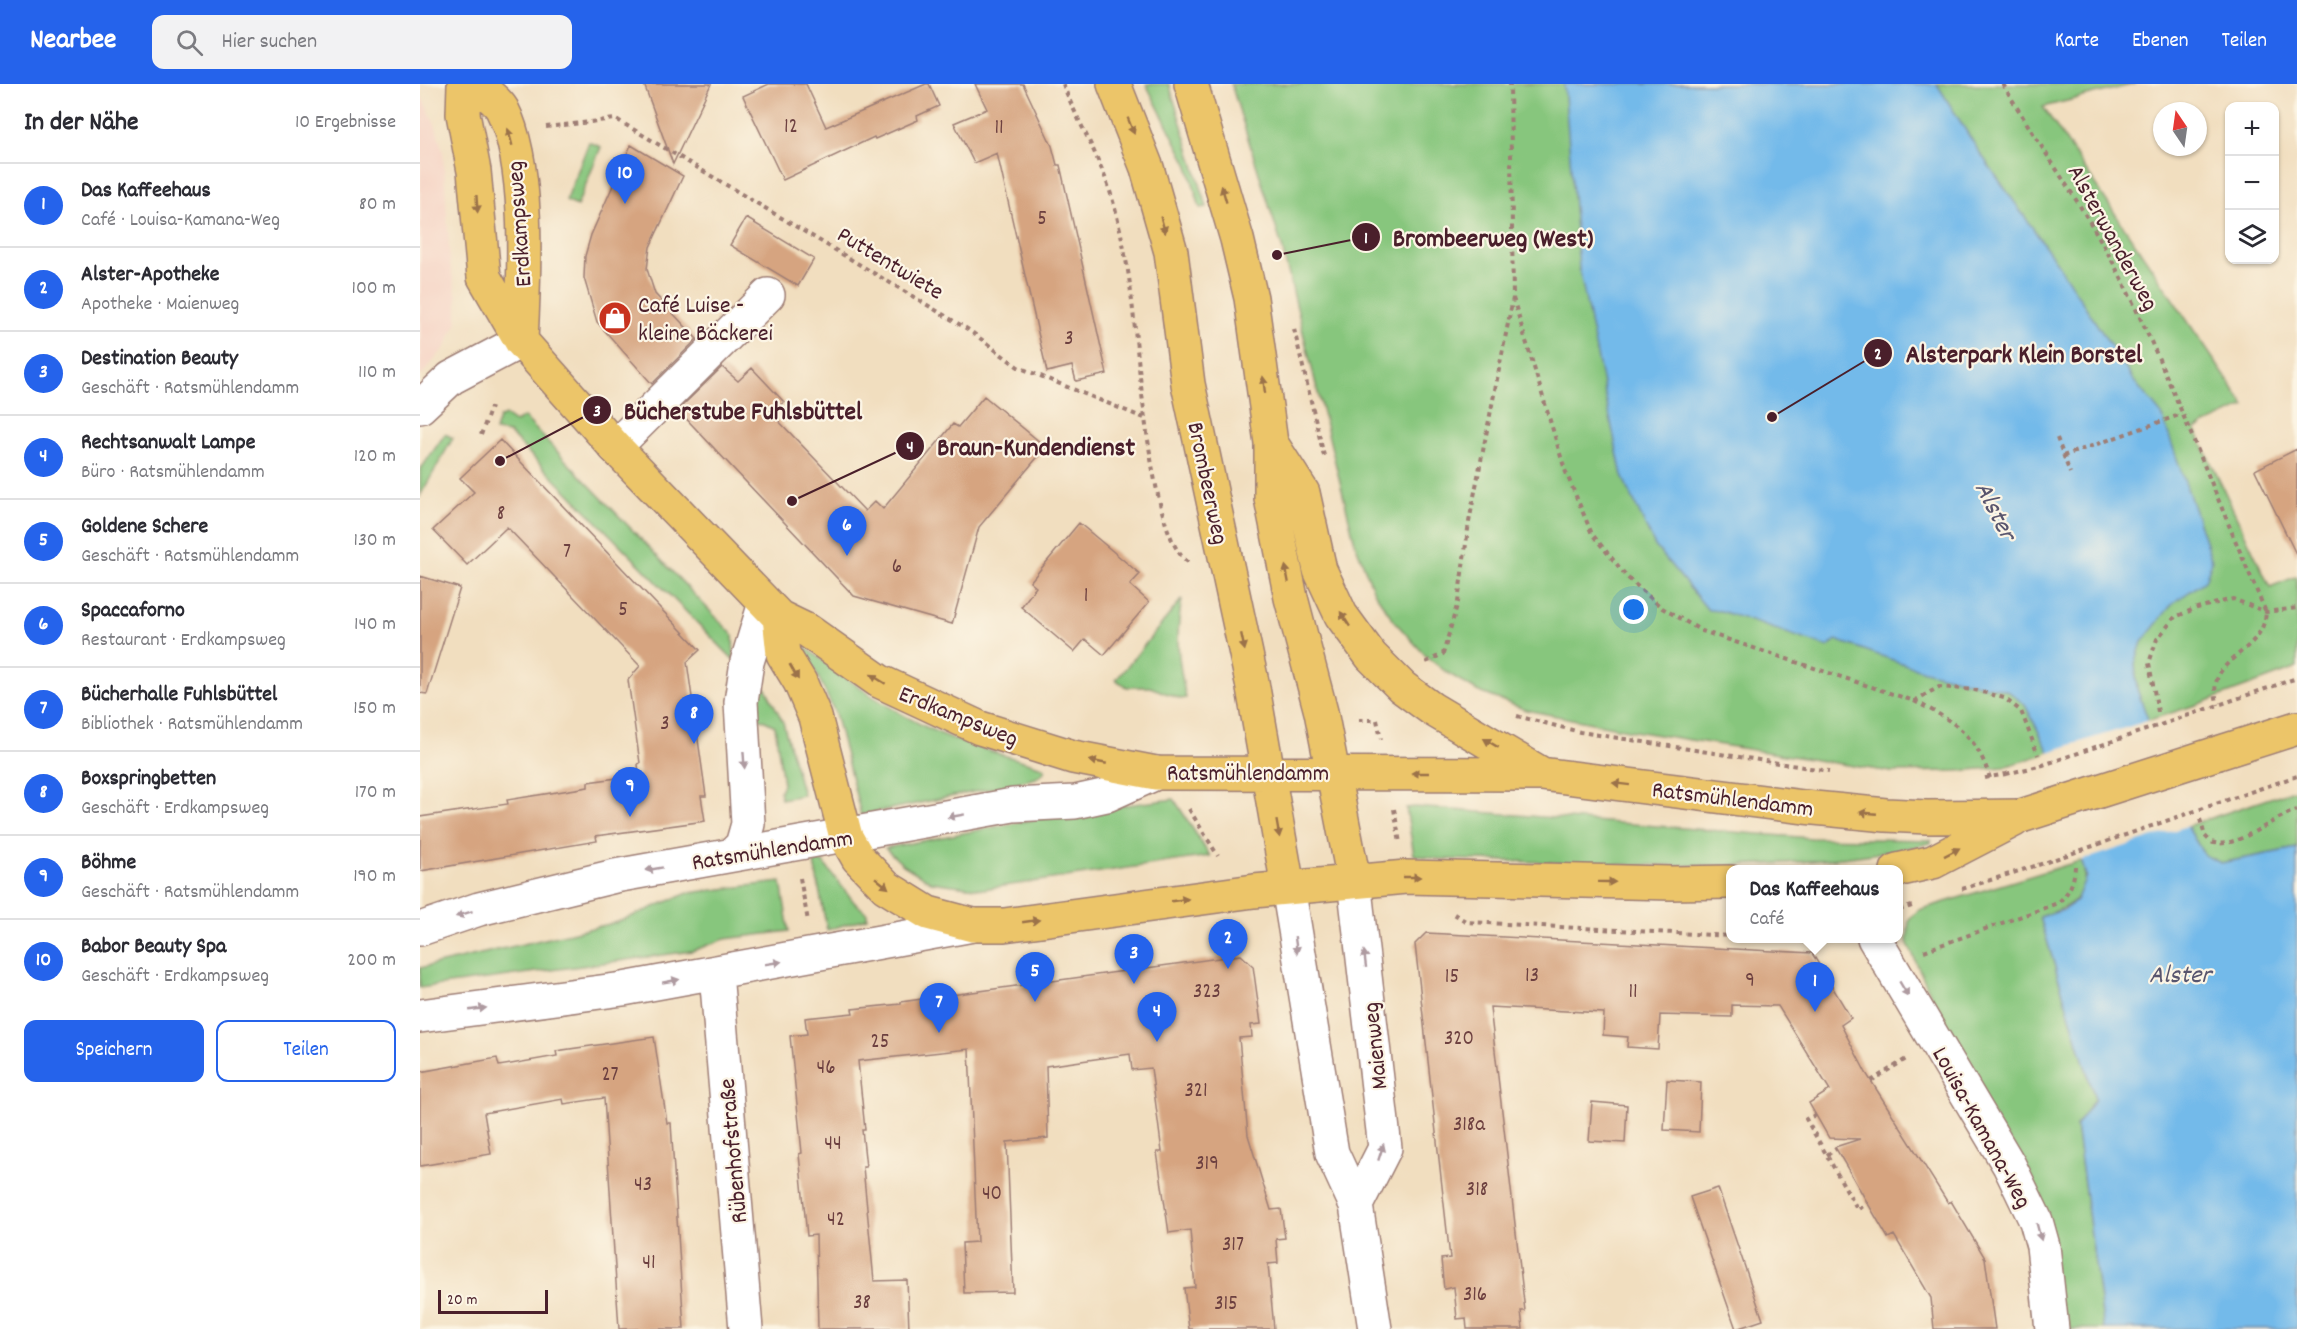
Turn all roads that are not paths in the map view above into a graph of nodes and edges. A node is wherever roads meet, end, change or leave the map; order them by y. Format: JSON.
{"nodes":[{"id":1,"x":464,"y":84,"type":"edge"},
{"id":2,"x":475,"y":84,"type":"edge"},
{"id":3,"x":1114,"y":84,"type":"edge"},
{"id":4,"x":1191,"y":84,"type":"edge"},
{"id":5,"x":768,"y":295,"type":"dead end"},
{"id":6,"x":521,"y":341,"type":"junction"},
{"id":7,"x":420,"y":407,"type":"edge"},
{"id":8,"x":1271,"y":443,"type":"junction"},
{"id":9,"x":615,"y":447,"type":"junction"},
{"id":10,"x":772,"y":610,"type":"junction"},
{"id":11,"x":2297,"y":729,"type":"edge"},
{"id":12,"x":1156,"y":772,"type":"junction"},
{"id":13,"x":1268,"y":772,"type":"junction"},
{"id":14,"x":1333,"y":772,"type":"junction"},
{"id":15,"x":1541,"y":774,"type":"junction"},
{"id":16,"x":2021,"y":816,"type":"junction"},
{"id":17,"x":846,"y":837,"type":"junction"},
{"id":18,"x":732,"y":855,"type":"junction"},
{"id":19,"x":1903,"y":869,"type":"edge"},
{"id":20,"x":1354,"y":881,"type":"junction"},
{"id":21,"x":1726,"y":882,"type":"edge"},
{"id":22,"x":1288,"y":887,"type":"junction"},
{"id":23,"x":973,"y":925,"type":"junction"},
{"id":24,"x":420,"y":929,"type":"edge"},
{"id":25,"x":1882,"y":952,"type":"edge"},
{"id":26,"x":716,"y":973,"type":"junction"},
{"id":27,"x":420,"y":1016,"type":"edge"},
{"id":28,"x":1356,"y":1205,"type":"junction"},
{"id":29,"x":746,"y":1329,"type":"edge"},
{"id":30,"x":1375,"y":1329,"type":"edge"},
{"id":31,"x":2052,"y":1329,"type":"edge"}],
"edges":[{"from":1,"to":6,"type":"main road","name":"Erdkampsweg","one_way":true},
{"from":6,"to":2,"type":"main road","name":"Erdkampsweg","one_way":true},
{"from":3,"to":13,"type":"main road","name":"Brombeerweg","one_way":true},
{"from":8,"to":4,"type":"main road","one_way":true},
{"from":5,"to":9,"type":"street"},
{"from":6,"to":7,"type":"street"},
{"from":6,"to":9,"type":"main road","name":"Erdkampsweg"},
{"from":14,"to":8,"type":"main road","one_way":true},
{"from":15,"to":8,"type":"main road","one_way":true},
{"from":9,"to":10,"type":"main road","name":"Erdkampsweg"},
{"from":12,"to":10,"type":"main road","name":"Erdkampsweg","one_way":true},
{"from":10,"to":17,"type":"main road","one_way":true},
{"from":10,"to":18,"type":"street","one_way":true},
{"from":11,"to":16,"type":"main road","name":"Ratsmühlendamm","bridge":true},
{"from":12,"to":13,"type":"main road","name":"Ratsmühlendamm"},
{"from":12,"to":17,"type":"street","name":"Ratsmühlendamm","one_way":true},
{"from":13,"to":14,"type":"main road","name":"Ratsmühlendamm"},
{"from":13,"to":22,"type":"main road","name":"Brombeerweg","one_way":true},
{"from":15,"to":14,"type":"main road","name":"Ratsmühlendamm","one_way":true},
{"from":14,"to":20,"type":"main road"},
{"from":16,"to":15,"type":"main road","name":"Ratsmühlendamm","one_way":true},
{"from":19,"to":16,"type":"main road","name":"Ratsmühlendamm","one_way":true},
{"from":17,"to":18,"type":"street","name":"Ratsmühlendamm"},
{"from":17,"to":23,"type":"main road","one_way":true},
{"from":18,"to":24,"type":"street","name":"Ratsmühlendamm","one_way":true},
{"from":20,"to":21,"type":"main road","one_way":true},
{"from":20,"to":22,"type":"main road"},
{"from":28,"to":20,"type":"street","name":"Maienweg","one_way":true},
{"from":23,"to":22,"type":"main road","one_way":true},
{"from":22,"to":28,"type":"street","one_way":true},
{"from":26,"to":23,"type":"street","one_way":true},
{"from":25,"to":31,"type":"street","name":"Louisa-Kamana-Weg","one_way":true},
{"from":27,"to":26,"type":"street","one_way":true},
{"from":26,"to":29,"type":"street","name":"Rübenhofstraße"},
{"from":28,"to":30,"type":"street"}]}
